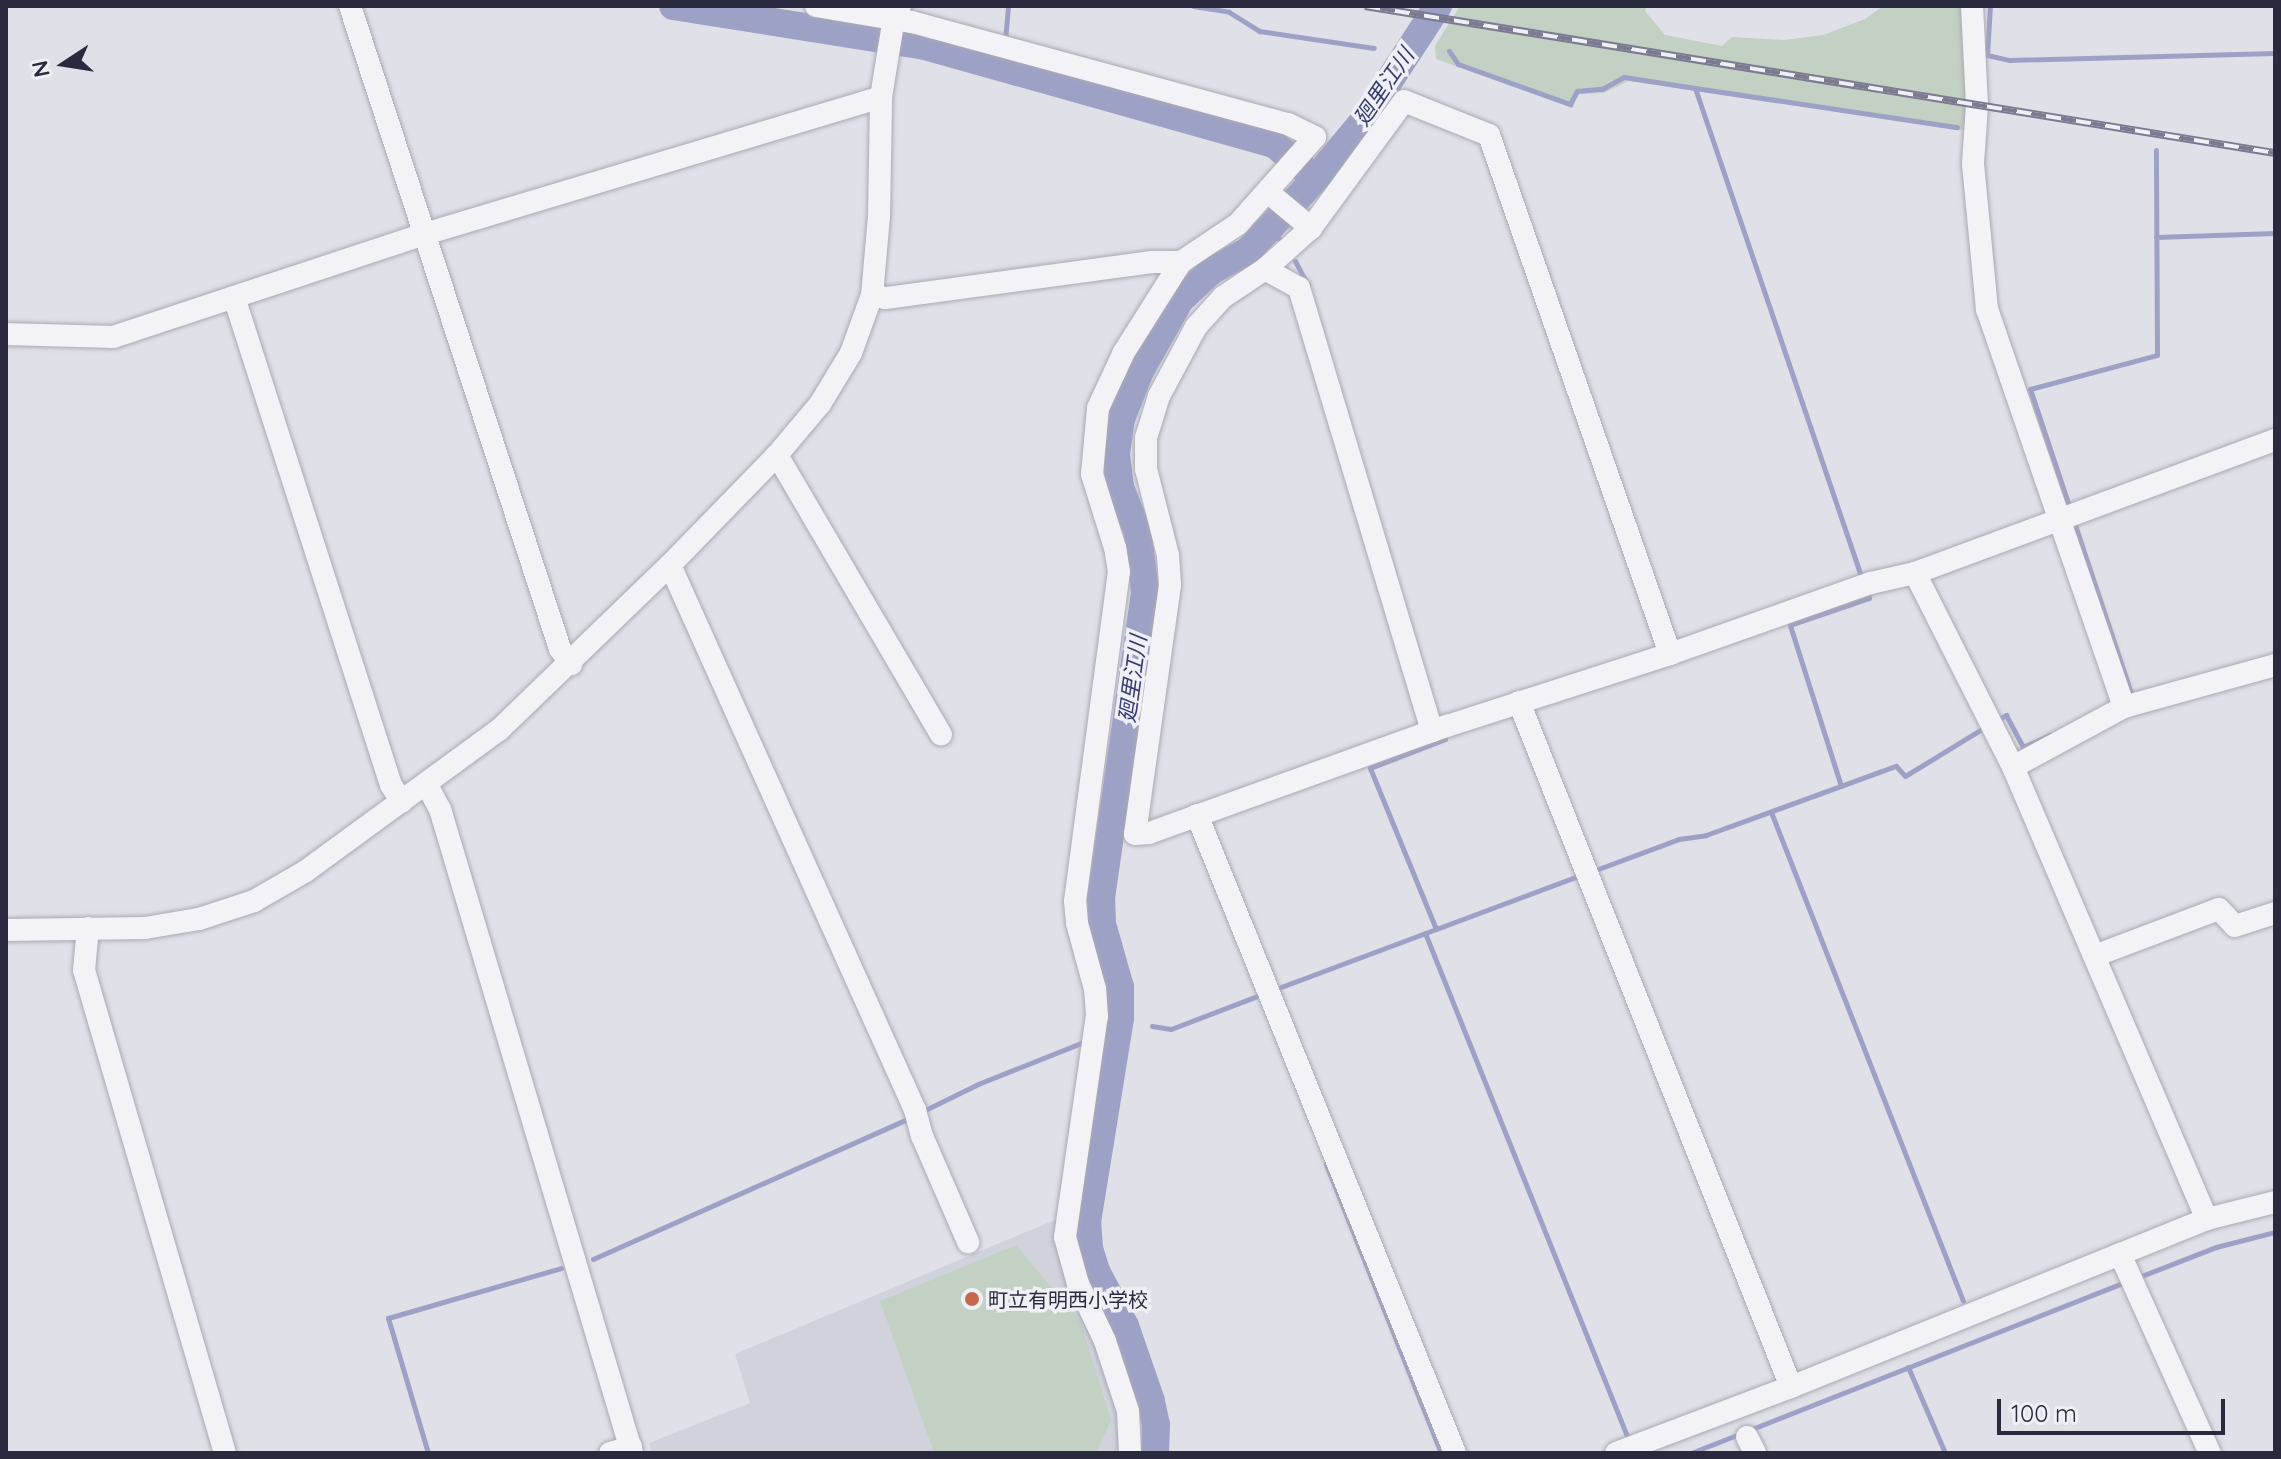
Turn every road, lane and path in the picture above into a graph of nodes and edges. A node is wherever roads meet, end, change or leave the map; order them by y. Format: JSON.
{"nodes":[{"id":1,"x":350,"y":6,"type":"edge"},
{"id":2,"x":816,"y":6,"type":"edge"},
{"id":3,"x":1972,"y":6,"type":"edge"},
{"id":4,"x":897,"y":12,"type":"edge"},
{"id":5,"x":881,"y":97,"type":"junction"},
{"id":6,"x":1269,"y":193,"type":"junction"},
{"id":7,"x":1311,"y":228,"type":"junction"},
{"id":8,"x":425,"y":234,"type":"junction"},
{"id":9,"x":1181,"y":262,"type":"junction"},
{"id":10,"x":1265,"y":269,"type":"junction"},
{"id":11,"x":872,"y":295,"type":"junction"},
{"id":12,"x":234,"y":297,"type":"junction"},
{"id":13,"x":6,"y":334,"type":"edge"},
{"id":14,"x":2275,"y":440,"type":"edge"},
{"id":15,"x":777,"y":455,"type":"junction"},
{"id":16,"x":2068,"y":515,"type":"junction"},
{"id":17,"x":670,"y":565,"type":"junction"},
{"id":18,"x":1915,"y":573,"type":"junction"},
{"id":19,"x":1670,"y":654,"type":"junction"},
{"id":20,"x":571,"y":664,"type":"junction"},
{"id":21,"x":2275,"y":665,"type":"edge"},
{"id":22,"x":2122,"y":701,"type":"junction"},
{"id":23,"x":1519,"y":702,"type":"junction"},
{"id":24,"x":1438,"y":729,"type":"junction"},
{"id":25,"x":941,"y":734,"type":"dead end"},
{"id":26,"x":2013,"y":767,"type":"junction"},
{"id":27,"x":427,"y":785,"type":"junction"},
{"id":28,"x":402,"y":802,"type":"junction"},
{"id":29,"x":1197,"y":815,"type":"junction"},
{"id":30,"x":2275,"y":913,"type":"edge"},
{"id":31,"x":88,"y":928,"type":"junction"},
{"id":32,"x":6,"y":930,"type":"edge"},
{"id":33,"x":2097,"y":955,"type":"junction"},
{"id":34,"x":2275,"y":1202,"type":"edge"},
{"id":35,"x":2207,"y":1219,"type":"junction"},
{"id":36,"x":968,"y":1242,"type":"dead end"},
{"id":37,"x":2120,"y":1254,"type":"junction"},
{"id":38,"x":1791,"y":1387,"type":"junction"},
{"id":39,"x":1626,"y":1449,"type":"edge"},
{"id":40,"x":624,"y":1451,"type":"edge"},
{"id":41,"x":225,"y":1453,"type":"edge"},
{"id":42,"x":1130,"y":1453,"type":"edge"},
{"id":43,"x":1455,"y":1453,"type":"edge"},
{"id":44,"x":2210,"y":1453,"type":"edge"}],
"edges":[{"from":1,"to":8,"type":"street"},
{"from":2,"to":4,"type":"street"},
{"from":3,"to":16,"type":"street"},
{"from":4,"to":5,"type":"street"},
{"from":4,"to":6,"type":"street"},
{"from":5,"to":8,"type":"street"},
{"from":5,"to":11,"type":"street"},
{"from":6,"to":7,"type":"street"},
{"from":6,"to":9,"type":"street"},
{"from":7,"to":10,"type":"street"},
{"from":7,"to":19,"type":"street"},
{"from":8,"to":12,"type":"street"},
{"from":8,"to":20,"type":"street"},
{"from":9,"to":11,"type":"street"},
{"from":9,"to":42,"type":"street"},
{"from":10,"to":24,"type":"street"},
{"from":10,"to":29,"type":"street"},
{"from":11,"to":15,"type":"street"},
{"from":12,"to":13,"type":"street"},
{"from":12,"to":28,"type":"street"},
{"from":14,"to":16,"type":"street"},
{"from":15,"to":17,"type":"street"},
{"from":15,"to":25,"type":"street"},
{"from":16,"to":18,"type":"street"},
{"from":16,"to":22,"type":"street"},
{"from":17,"to":20,"type":"street"},
{"from":17,"to":36,"type":"street"},
{"from":18,"to":19,"type":"street"},
{"from":18,"to":26,"type":"street"},
{"from":19,"to":23,"type":"street"},
{"from":20,"to":27,"type":"street"},
{"from":21,"to":22,"type":"street"},
{"from":22,"to":26,"type":"street"},
{"from":23,"to":24,"type":"street"},
{"from":23,"to":38,"type":"street"},
{"from":24,"to":29,"type":"street"},
{"from":26,"to":33,"type":"street"},
{"from":27,"to":28,"type":"street"},
{"from":27,"to":40,"type":"street"},
{"from":28,"to":31,"type":"street"},
{"from":29,"to":43,"type":"street"},
{"from":30,"to":33,"type":"street"},
{"from":31,"to":32,"type":"street"},
{"from":31,"to":41,"type":"street"},
{"from":33,"to":35,"type":"street"},
{"from":34,"to":35,"type":"street"},
{"from":35,"to":37,"type":"street"},
{"from":37,"to":38,"type":"street"},
{"from":37,"to":44,"type":"street"},
{"from":38,"to":39,"type":"street"}]}
